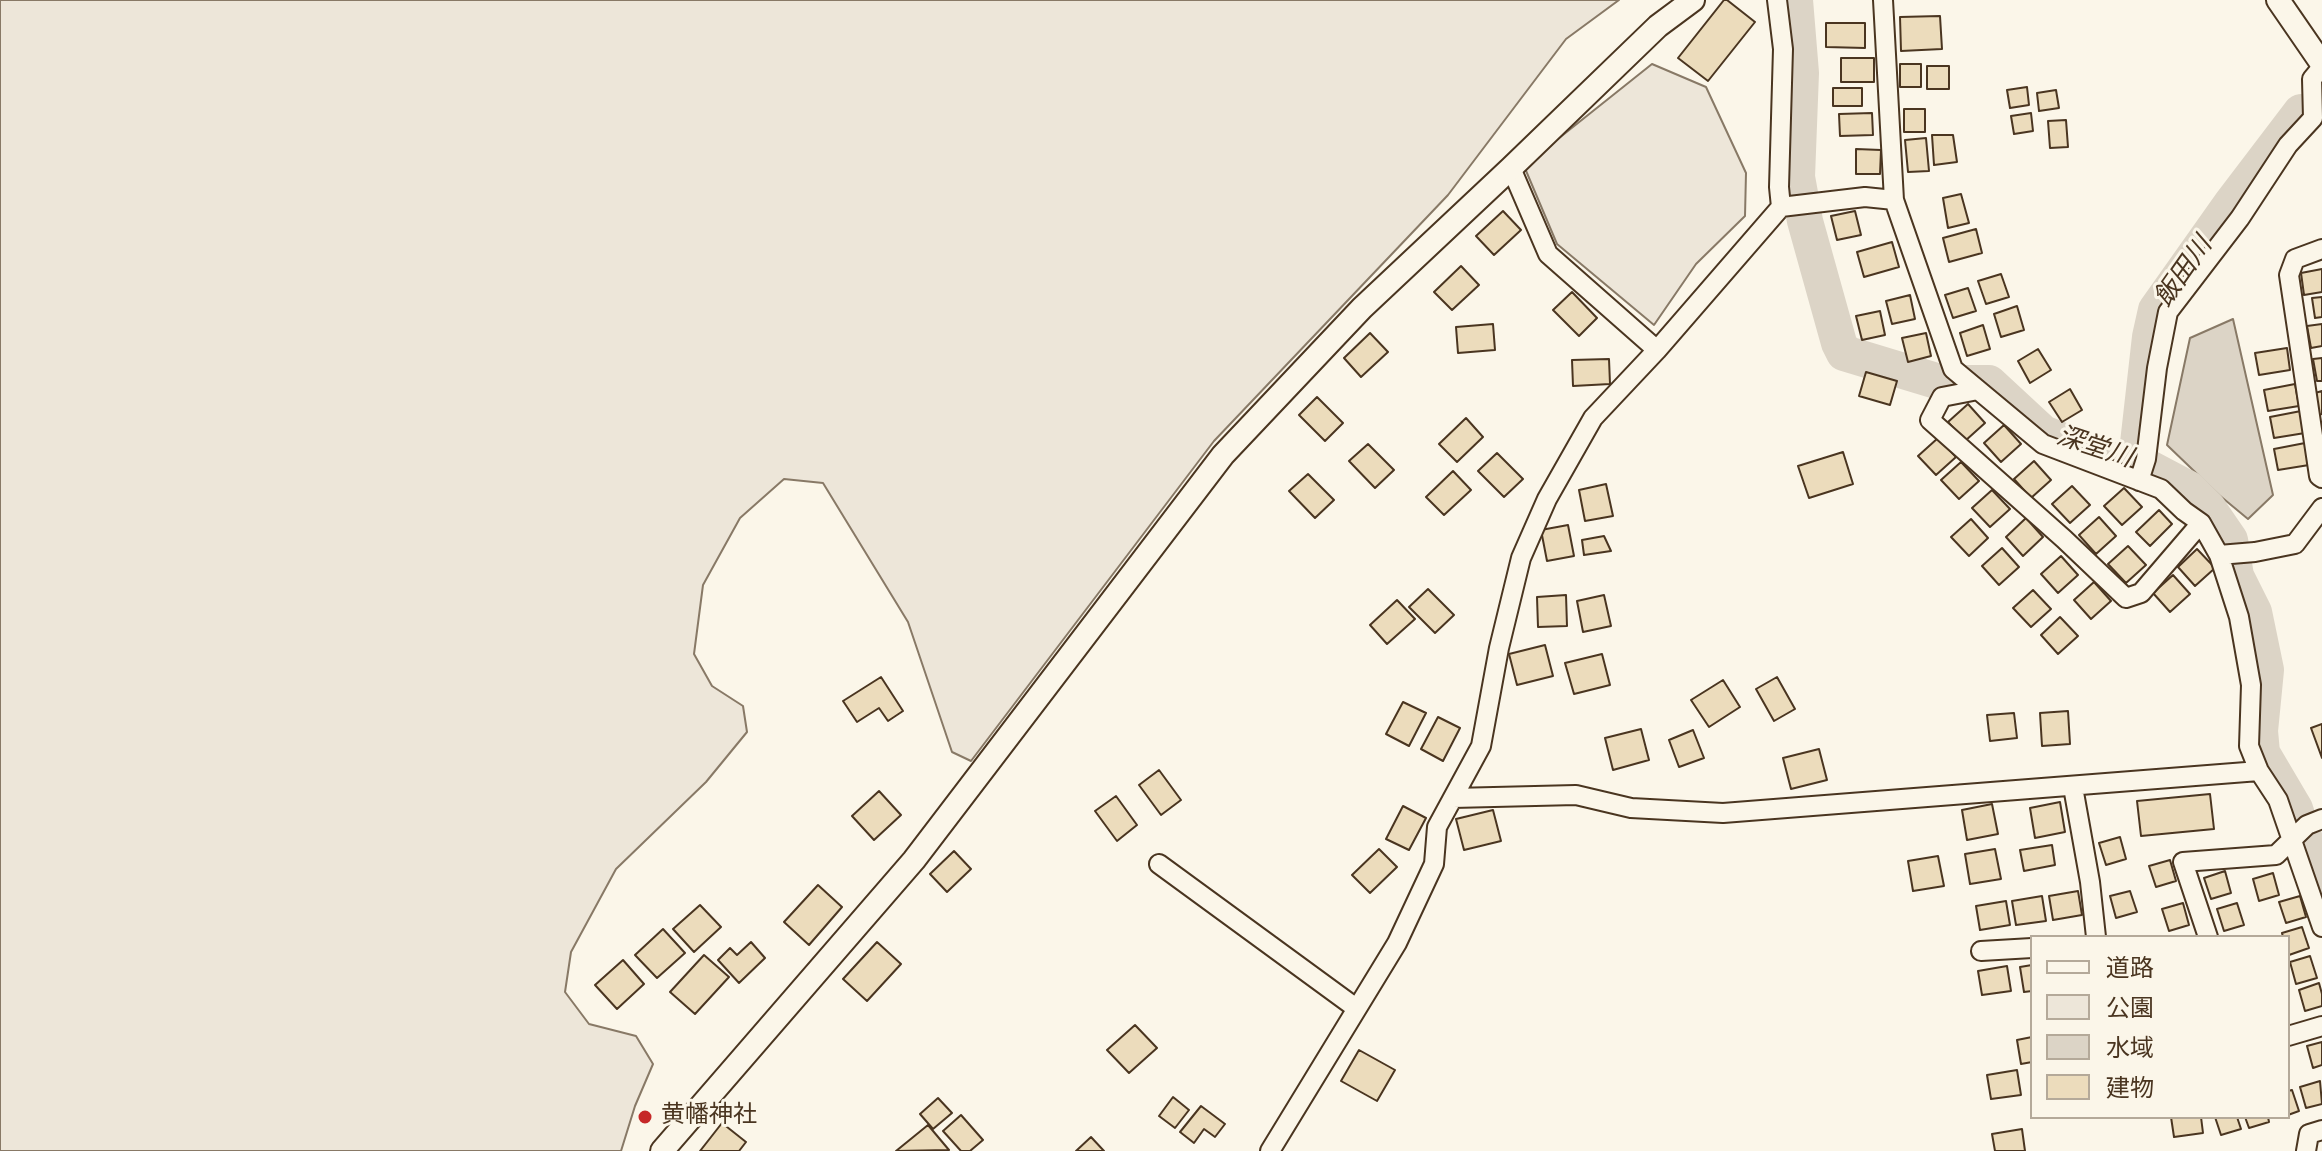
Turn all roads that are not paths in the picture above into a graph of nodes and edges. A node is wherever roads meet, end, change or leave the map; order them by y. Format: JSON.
{"nodes":[{"id":1,"x":1693,"y":0,"type":"edge"},
{"id":2,"x":1777,"y":0,"type":"edge"},
{"id":3,"x":1883,"y":0,"type":"edge"},
{"id":4,"x":2278,"y":0,"type":"edge"},
{"id":5,"x":2322,"y":66,"type":"edge"},
{"id":6,"x":1511,"y":168,"type":"junction"},
{"id":7,"x":1894,"y":200,"type":"junction"},
{"id":8,"x":1781,"y":207,"type":"junction"},
{"id":9,"x":2322,"y":249,"type":"edge"},
{"id":10,"x":1657,"y":350,"type":"junction"},
{"id":11,"x":1978,"y":390,"type":"junction"},
{"id":12,"x":2142,"y":471,"type":"junction"},
{"id":13,"x":2322,"y":478,"type":"edge"},
{"id":14,"x":2322,"y":508,"type":"edge"},
{"id":15,"x":2201,"y":523,"type":"junction"},
{"id":16,"x":2219,"y":555,"type":"junction"},
{"id":17,"x":2259,"y":771,"type":"junction"},
{"id":18,"x":2073,"y":787,"type":"junction"},
{"id":19,"x":1453,"y":798,"type":"junction"},
{"id":20,"x":2322,"y":819,"type":"edge"},
{"id":21,"x":2291,"y":839,"type":"junction"},
{"id":22,"x":1159,"y":864,"type":"dead end"},
{"id":23,"x":2322,"y":927,"type":"edge"},
{"id":24,"x":2096,"y":935,"type":"edge"},
{"id":25,"x":2207,"y":935,"type":"edge"},
{"id":26,"x":2030,"y":948,"type":"edge"},
{"id":27,"x":1981,"y":951,"type":"dead end"},
{"id":28,"x":1356,"y":1008,"type":"junction"},
{"id":29,"x":2322,"y":1026,"type":"edge"},
{"id":30,"x":2290,"y":1035,"type":"edge"},
{"id":31,"x":2322,"y":1130,"type":"edge"},
{"id":32,"x":662,"y":1151,"type":"edge"},
{"id":33,"x":1270,"y":1151,"type":"edge"},
{"id":34,"x":2306,"y":1151,"type":"edge"}],
"edges":[{"from":1,"to":6,"type":"street"},
{"from":2,"to":8,"type":"street"},
{"from":3,"to":7,"type":"street"},
{"from":4,"to":5,"type":"street"},
{"from":5,"to":12,"type":"street"},
{"from":6,"to":10,"type":"street"},
{"from":6,"to":32,"type":"street"},
{"from":7,"to":8,"type":"street"},
{"from":7,"to":11,"type":"street"},
{"from":8,"to":10,"type":"street"},
{"from":9,"to":13,"type":"street"},
{"from":10,"to":19,"type":"street"},
{"from":11,"to":12,"type":"street"},
{"from":11,"to":15,"type":"street"},
{"from":12,"to":15,"type":"street"},
{"from":14,"to":16,"type":"street"},
{"from":15,"to":16,"type":"street"},
{"from":16,"to":17,"type":"street"},
{"from":17,"to":18,"type":"street"},
{"from":17,"to":21,"type":"street"},
{"from":18,"to":19,"type":"street"},
{"from":18,"to":24,"type":"street"},
{"from":19,"to":28,"type":"street"},
{"from":20,"to":21,"type":"street"},
{"from":21,"to":23,"type":"street"},
{"from":21,"to":25,"type":"street"},
{"from":22,"to":28,"type":"street"},
{"from":26,"to":27,"type":"street"},
{"from":28,"to":33,"type":"street"},
{"from":29,"to":30,"type":"street"},
{"from":31,"to":34,"type":"street"}]}
